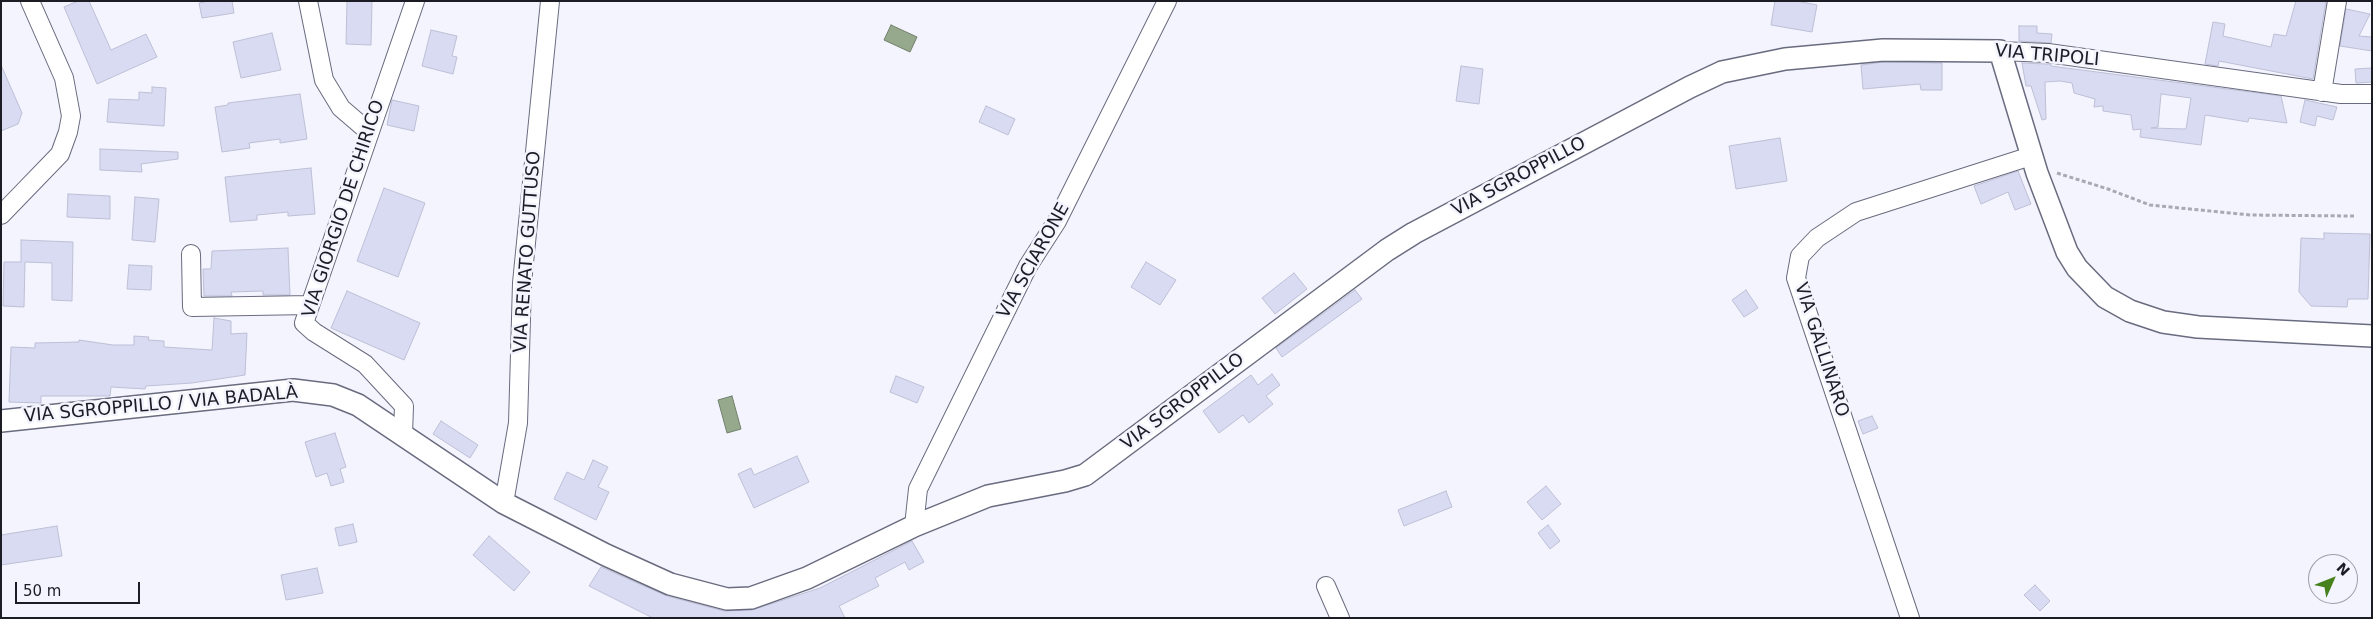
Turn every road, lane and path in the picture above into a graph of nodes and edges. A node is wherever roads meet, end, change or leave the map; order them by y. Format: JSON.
{"nodes":[{"id":1,"x":30,"y":1,"type":"edge"},
{"id":2,"x":308,"y":1,"type":"edge"},
{"id":3,"x":415,"y":1,"type":"edge"},
{"id":4,"x":550,"y":1,"type":"edge"},
{"id":5,"x":1168,"y":1,"type":"edge"},
{"id":6,"x":2337,"y":1,"type":"edge"},
{"id":7,"x":2000,"y":51,"type":"junction"},
{"id":8,"x":1722,"y":72,"type":"joint"},
{"id":9,"x":2322,"y":92,"type":"junction"},
{"id":10,"x":2372,"y":94,"type":"edge"},
{"id":11,"x":369,"y":132,"type":"junction"},
{"id":12,"x":2034,"y":164,"type":"junction"},
{"id":13,"x":1,"y":215,"type":"edge"},
{"id":14,"x":2354,"y":216,"type":"dead end"},
{"id":15,"x":191,"y":254,"type":"dead end"},
{"id":16,"x":310,"y":305,"type":"junction"},
{"id":17,"x":2372,"y":336,"type":"edge"},
{"id":18,"x":1,"y":421,"type":"edge"},
{"id":19,"x":403,"y":435,"type":"junction"},
{"id":20,"x":504,"y":503,"type":"junction"},
{"id":21,"x":914,"y":526,"type":"junction"},
{"id":22,"x":606,"y":555,"type":"joint"},
{"id":23,"x":1326,"y":586,"type":"dead end"},
{"id":24,"x":1340,"y":618,"type":"edge"},
{"id":25,"x":1910,"y":618,"type":"edge"}],
"edges":[{"from":1,"to":13,"type":"street"},
{"from":2,"to":11,"type":"street"},
{"from":3,"to":11,"type":"street","name":"VIA GIORGIO DE CHIRICO"},
{"from":4,"to":20,"type":"street","name":"VIA RENATO GUTTUSO"},
{"from":5,"to":21,"type":"street","name":"VIA SCIARONE"},
{"from":6,"to":9,"type":"street"},
{"from":7,"to":8,"type":"main road","name":"VIA TRIPOLI"},
{"from":7,"to":9,"type":"street","name":"VIA TRIPOLI"},
{"from":7,"to":12,"type":"main road"},
{"from":8,"to":21,"type":"main road","name":"VIA SGROPPILLO"},
{"from":9,"to":10,"type":"street","name":"VIA TRIPOLI"},
{"from":11,"to":16,"type":"street","name":"VIA GIORGIO DE CHIRICO"},
{"from":12,"to":14,"type":"path"},
{"from":12,"to":17,"type":"main road"},
{"from":12,"to":25,"type":"street","name":"VIA GALLINARO"},
{"from":15,"to":16,"type":"street"},
{"from":16,"to":19,"type":"street","name":"VIA GIORGIO DE CHIRICO"},
{"from":18,"to":19,"type":"main road","name":"VIA SGROPPILLO / VIA BADALÀ"},
{"from":19,"to":20,"type":"main road","name":"VIA SGROPPILLO / VIA BADALÀ"},
{"from":20,"to":22,"type":"main road","name":"VIA SGROPPILLO / VIA BADALÀ"},
{"from":21,"to":22,"type":"main road","name":"VIA SGROPPILLO"},
{"from":23,"to":24,"type":"street"}]}
